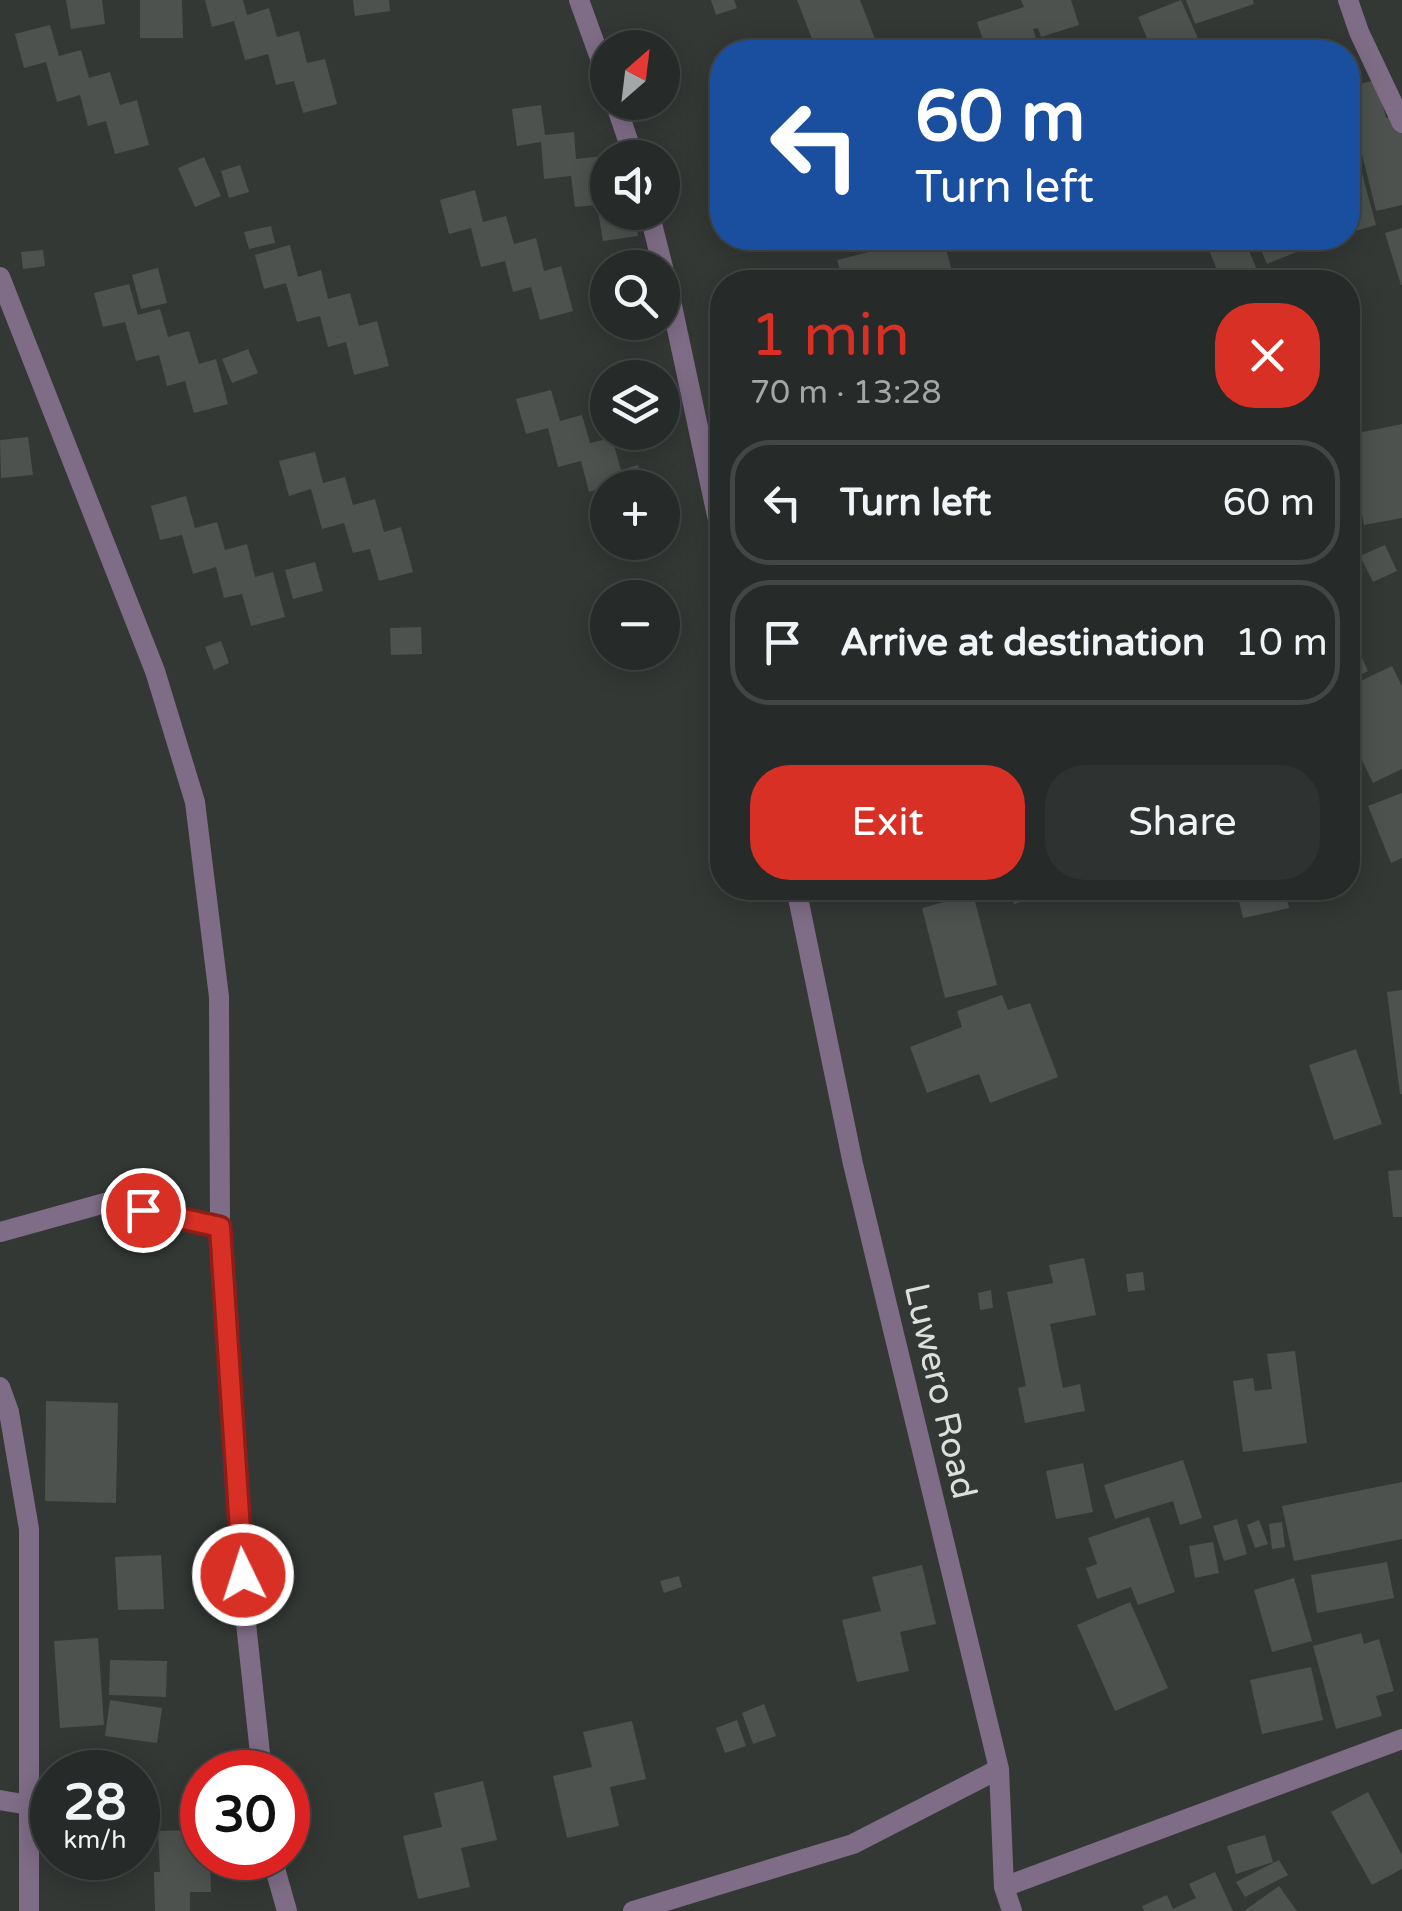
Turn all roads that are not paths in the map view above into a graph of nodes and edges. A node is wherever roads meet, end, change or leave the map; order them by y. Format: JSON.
{"nodes":[{"id":1,"x":580,"y":0,"type":"edge"},
{"id":2,"x":1348,"y":0,"type":"edge"},
{"id":3,"x":590,"y":30,"type":"edge"},
{"id":4,"x":1402,"y":123,"type":"edge"},
{"id":5,"x":653,"y":230,"type":"edge"},
{"id":6,"x":0,"y":277,"type":"edge"},
{"id":7,"x":710,"y":484,"type":"edge"},
{"id":8,"x":799,"y":900,"type":"edge"},
{"id":9,"x":220,"y":1227,"type":"junction"},
{"id":10,"x":0,"y":1232,"type":"edge"},
{"id":11,"x":0,"y":1388,"type":"edge"},
{"id":12,"x":1402,"y":1738,"type":"edge"},
{"id":13,"x":260,"y":1750,"type":"edge"},
{"id":14,"x":999,"y":1769,"type":"junction"},
{"id":15,"x":0,"y":1800,"type":"edge"},
{"id":16,"x":30,"y":1805,"type":"joint"},
{"id":17,"x":30,"y":1880,"type":"edge"},
{"id":18,"x":278,"y":1880,"type":"edge"},
{"id":19,"x":1004,"y":1888,"type":"junction"},
{"id":20,"x":30,"y":1911,"type":"edge"},
{"id":21,"x":287,"y":1911,"type":"edge"},
{"id":22,"x":633,"y":1911,"type":"edge"},
{"id":23,"x":1012,"y":1911,"type":"edge"}],
"edges":[{"from":1,"to":3,"type":"street"},
{"from":2,"to":4,"type":"street"},
{"from":5,"to":7,"type":"street"},
{"from":6,"to":9,"type":"street"},
{"from":8,"to":14,"type":"street","name":"Luwero Road"},
{"from":9,"to":10,"type":"street"},
{"from":9,"to":13,"type":"street"},
{"from":11,"to":16,"type":"street"},
{"from":12,"to":19,"type":"street"},
{"from":14,"to":19,"type":"street","name":"Luwero Road"},
{"from":14,"to":22,"type":"street"},
{"from":15,"to":16,"type":"street"},
{"from":17,"to":20,"type":"street"},
{"from":18,"to":21,"type":"street"},
{"from":19,"to":23,"type":"street","name":"Luwero Road"}]}
